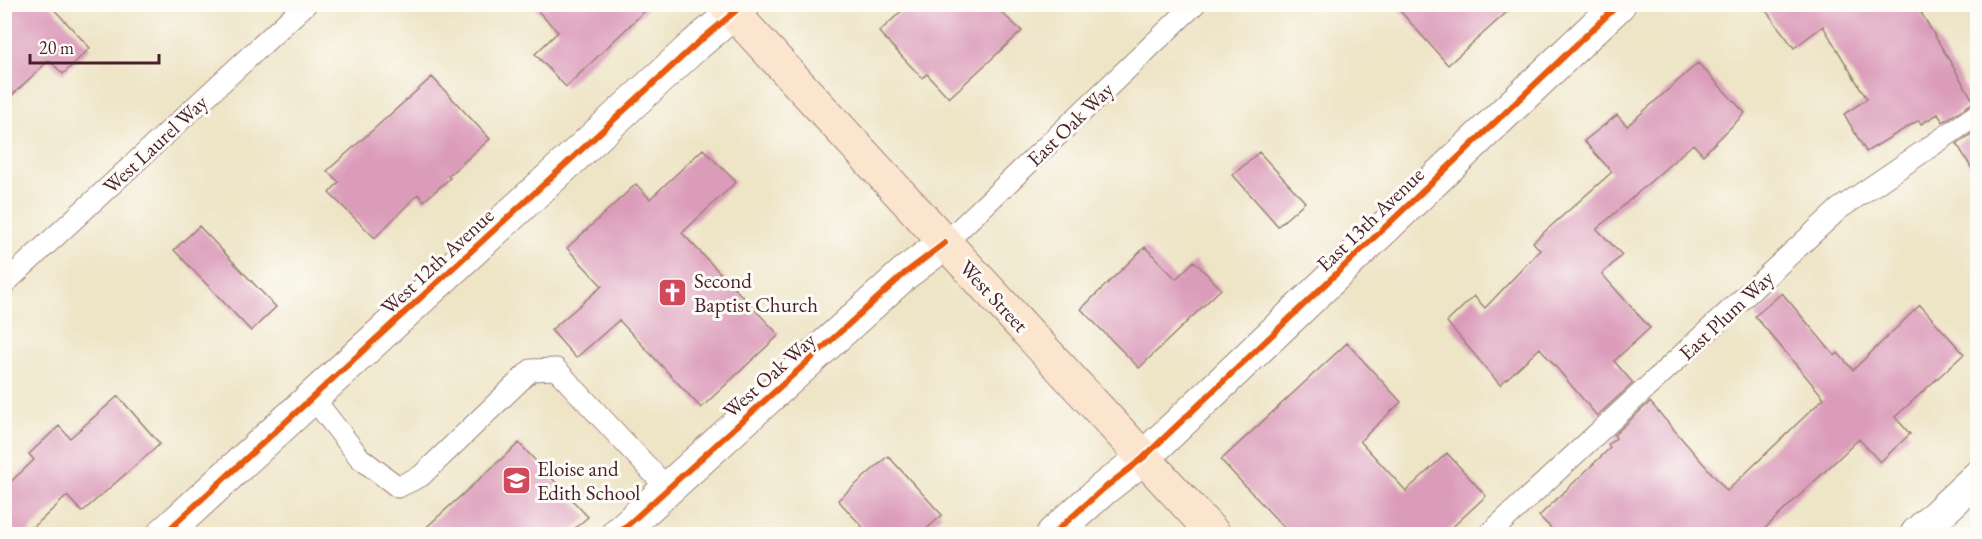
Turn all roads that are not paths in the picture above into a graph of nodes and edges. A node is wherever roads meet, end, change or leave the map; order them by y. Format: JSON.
{"nodes":[{"id":1,"x":306,"y":4,"type":"edge"},
{"id":2,"x":1195,"y":4,"type":"edge"},
{"id":3,"x":1619,"y":4,"type":"edge"},
{"id":4,"x":735,"y":8,"type":"edge"},
{"id":5,"x":1977,"y":114,"type":"edge"},
{"id":6,"x":945,"y":243,"type":"junction"},
{"id":7,"x":4,"y":284,"type":"edge"},
{"id":8,"x":313,"y":398,"type":"junction"},
{"id":9,"x":1143,"y":458,"type":"junction"},
{"id":10,"x":1977,"y":477,"type":"edge"},
{"id":11,"x":668,"y":489,"type":"junction"},
{"id":12,"x":164,"y":534,"type":"edge"},
{"id":13,"x":618,"y":534,"type":"edge"},
{"id":14,"x":1053,"y":534,"type":"edge"},
{"id":15,"x":1214,"y":534,"type":"edge"},
{"id":16,"x":1490,"y":534,"type":"edge"},
{"id":17,"x":1917,"y":534,"type":"edge"}],
"edges":[{"from":1,"to":7,"type":"lane","name":"West Laurel Way"},
{"from":2,"to":6,"type":"lane","name":"East Oak Way"},
{"from":3,"to":9,"type":"street","name":"East 13th Avenue"},
{"from":4,"to":6,"type":"main road","name":"West Street"},
{"from":4,"to":8,"type":"street","name":"West 12th Avenue"},
{"from":5,"to":16,"type":"lane","name":"East Plum Way"},
{"from":6,"to":9,"type":"main road","name":"West Street"},
{"from":6,"to":11,"type":"street","name":"West Oak Way"},
{"from":8,"to":11,"type":"lane"},
{"from":8,"to":12,"type":"street","name":"West 12th Avenue"},
{"from":9,"to":14,"type":"street","name":"East 13th Avenue"},
{"from":9,"to":15,"type":"main road","name":"West Street"},
{"from":10,"to":17,"type":"street"},
{"from":11,"to":13,"type":"street","name":"West Oak Way"}]}
